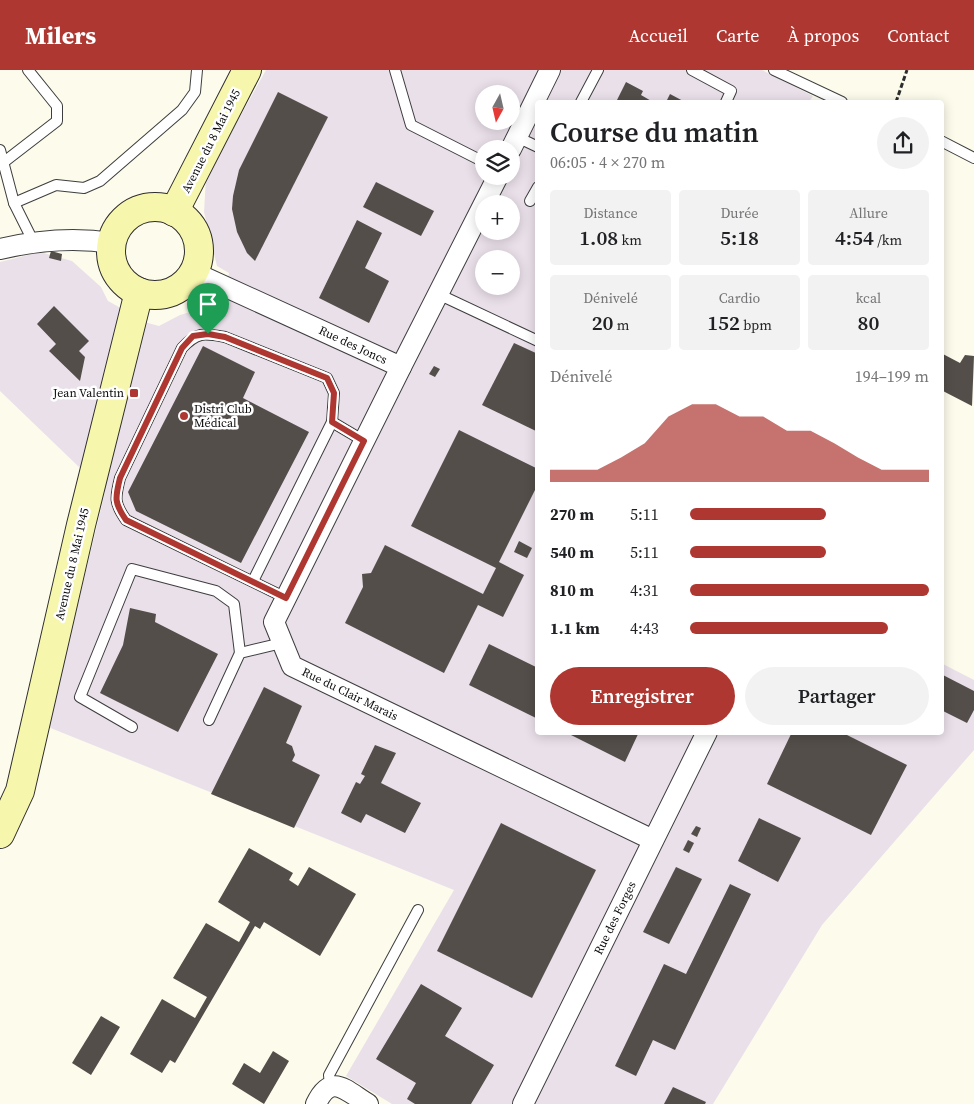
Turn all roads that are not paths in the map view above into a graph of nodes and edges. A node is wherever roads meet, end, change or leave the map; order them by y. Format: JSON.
{"nodes":[{"id":1,"x":28,"y":70,"type":"edge"},
{"id":2,"x":197,"y":70,"type":"edge"},
{"id":3,"x":247,"y":70,"type":"edge"},
{"id":4,"x":395,"y":70,"type":"edge"},
{"id":5,"x":550,"y":70,"type":"edge"},
{"id":6,"x":598,"y":70,"type":"edge"},
{"id":7,"x":692,"y":70,"type":"edge"},
{"id":8,"x":774,"y":70,"type":"edge"},
{"id":9,"x":535,"y":100,"type":"edge"},
{"id":10,"x":535,"y":100,"type":"edge"},
{"id":11,"x":582,"y":100,"type":"edge"},
{"id":12,"x":727,"y":100,"type":"edge"},
{"id":13,"x":838,"y":100,"type":"edge"},
{"id":14,"x":515,"y":140,"type":"edge"},
{"id":15,"x":944,"y":143,"type":"edge"},
{"id":16,"x":520,"y":144,"type":"edge"},
{"id":17,"x":535,"y":146,"type":"edge"},
{"id":18,"x":0,"y":150,"type":"edge"},
{"id":19,"x":475,"y":157,"type":"edge"},
{"id":20,"x":974,"y":158,"type":"edge"},
{"id":21,"x":2,"y":164,"type":"edge"},
{"id":22,"x":493,"y":185,"type":"edge"},
{"id":23,"x":535,"y":192,"type":"edge"},
{"id":24,"x":530,"y":201,"type":"dead end"},
{"id":25,"x":14,"y":203,"type":"junction"},
{"id":26,"x":174,"y":212,"type":"junction"},
{"id":27,"x":33,"y":241,"type":"junction"},
{"id":28,"x":112,"y":243,"type":"junction"},
{"id":29,"x":0,"y":249,"type":"edge"},
{"id":30,"x":193,"y":272,"type":"junction"},
{"id":31,"x":139,"y":292,"type":"junction"},
{"id":32,"x":438,"y":294,"type":"junction"},
{"id":33,"x":535,"y":340,"type":"edge"},
{"id":34,"x":401,"y":366,"type":"junction"},
{"id":35,"x":332,"y":422,"type":"junction"},
{"id":36,"x":364,"y":441,"type":"junction"},
{"id":37,"x":253,"y":581,"type":"junction"},
{"id":38,"x":286,"y":598,"type":"junction"},
{"id":39,"x":282,"y":644,"type":"junction"},
{"id":40,"x":240,"y":653,"type":"junction"},
{"id":41,"x":209,"y":720,"type":"dead end"},
{"id":42,"x":132,"y":727,"type":"dead end"},
{"id":43,"x":706,"y":735,"type":"edge"},
{"id":44,"x":0,"y":834,"type":"edge"},
{"id":45,"x":653,"y":840,"type":"junction"},
{"id":46,"x":418,"y":910,"type":"dead end"},
{"id":47,"x":323,"y":1093,"type":"edge"},
{"id":48,"x":368,"y":1104,"type":"edge"},
{"id":49,"x":523,"y":1104,"type":"edge"}],
"edges":[{"from":1,"to":21,"type":"lane"},
{"from":2,"to":25,"type":"lane"},
{"from":3,"to":26,"type":"main road","name":"Avenue du 8 Mai 1945"},
{"from":4,"to":19,"type":"lane"},
{"from":5,"to":10,"type":"street"},
{"from":6,"to":11,"type":"lane"},
{"from":7,"to":12,"type":"lane"},
{"from":8,"to":13,"type":"lane"},
{"from":9,"to":14,"type":"street"},
{"from":15,"to":20,"type":"lane"},
{"from":16,"to":17,"type":"lane"},
{"from":18,"to":21,"type":"lane"},
{"from":21,"to":25,"type":"lane"},
{"from":22,"to":32,"type":"street","name":"Rue des Joncs"},
{"from":23,"to":24,"type":"lane"},
{"from":25,"to":27,"type":"lane"},
{"from":26,"to":28,"type":"main road"},
{"from":26,"to":30,"type":"main road"},
{"from":27,"to":28,"type":"street"},
{"from":27,"to":29,"type":"street"},
{"from":28,"to":31,"type":"main road"},
{"from":30,"to":31,"type":"main road"},
{"from":30,"to":34,"type":"street","name":"Rue des Joncs"},
{"from":31,"to":44,"type":"main road","name":"Avenue du 8 Mai 1945"},
{"from":32,"to":33,"type":"lane"},
{"from":32,"to":34,"type":"street","name":"Rue des Joncs"},
{"from":34,"to":36,"type":"street","name":"Rue du Clair Marais"},
{"from":35,"to":36,"type":"lane"},
{"from":35,"to":37,"type":"lane"},
{"from":35,"to":37,"type":"lane"},
{"from":36,"to":38,"type":"street","name":"Rue du Clair Marais"},
{"from":37,"to":38,"type":"lane"},
{"from":38,"to":39,"type":"street","name":"Rue du Clair Marais"},
{"from":39,"to":40,"type":"lane"},
{"from":39,"to":45,"type":"street","name":"Rue du Clair Marais"},
{"from":40,"to":41,"type":"lane"},
{"from":40,"to":42,"type":"lane"},
{"from":43,"to":45,"type":"street","name":"Rue des Forges"},
{"from":45,"to":49,"type":"street","name":"Rue des Forges"},
{"from":46,"to":47,"type":"lane"},
{"from":47,"to":48,"type":"street"}]}
